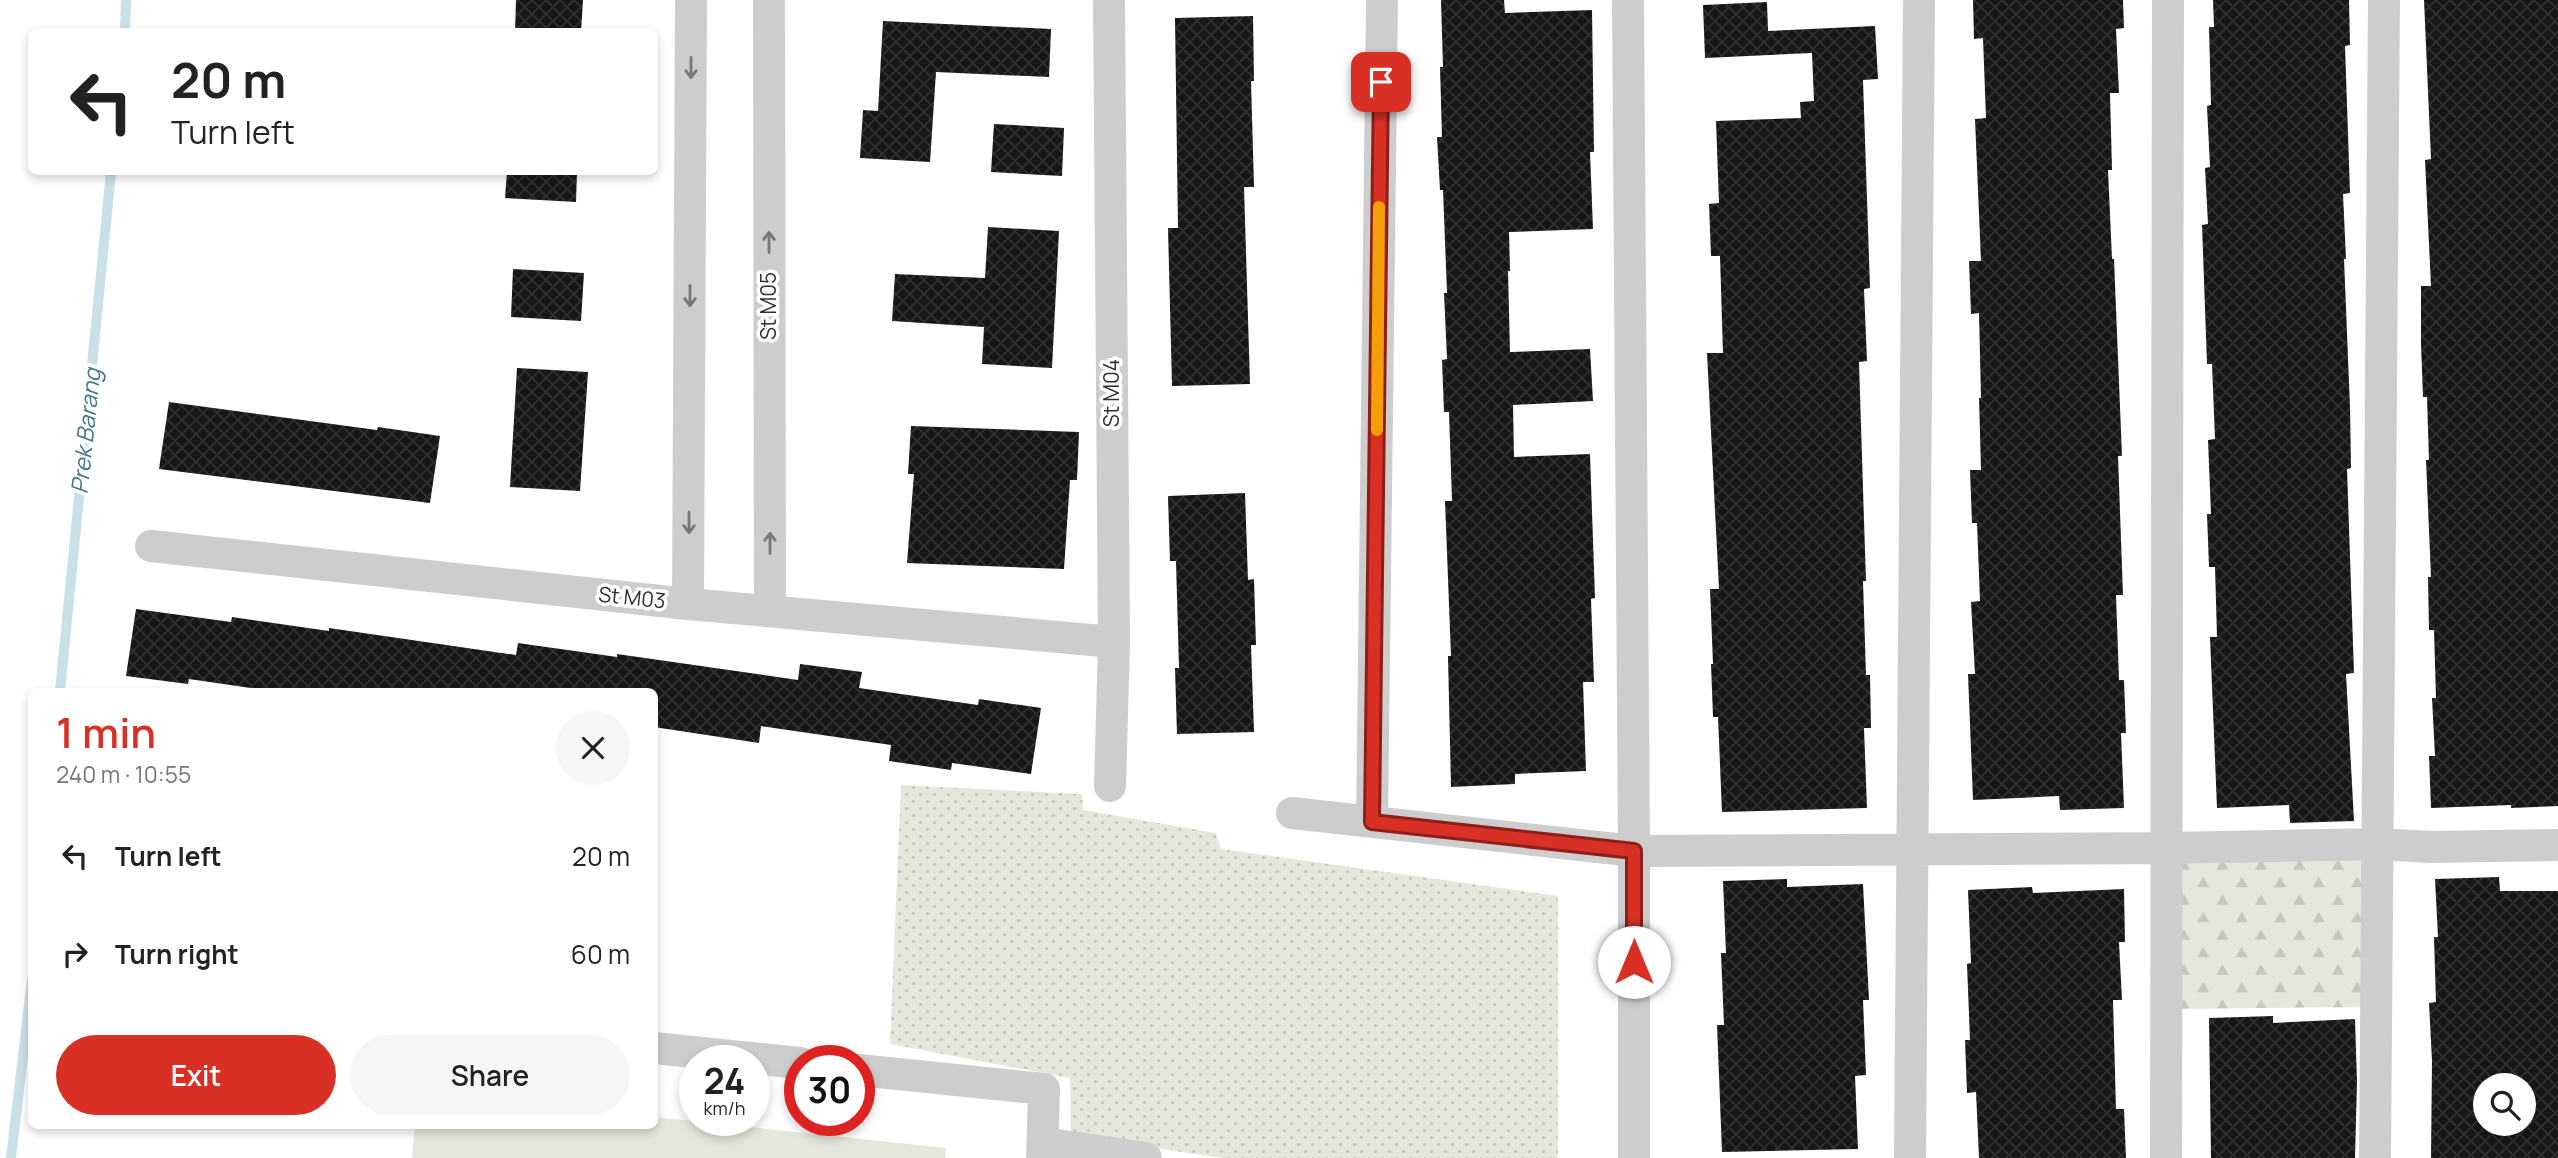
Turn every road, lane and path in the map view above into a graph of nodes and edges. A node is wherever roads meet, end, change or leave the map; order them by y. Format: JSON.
{"nodes":[{"id":1,"x":691,"y":0,"type":"edge"},
{"id":2,"x":769,"y":0,"type":"edge"},
{"id":3,"x":1109,"y":0,"type":"edge"},
{"id":4,"x":1382,"y":0,"type":"edge"},
{"id":5,"x":1628,"y":0,"type":"edge"},
{"id":6,"x":1919,"y":0,"type":"edge"},
{"id":7,"x":2168,"y":0,"type":"edge"},
{"id":8,"x":2384,"y":0,"type":"edge"},
{"id":9,"x":151,"y":546,"type":"dead end"},
{"id":10,"x":688,"y":604,"type":"junction"},
{"id":11,"x":770,"y":611,"type":"junction"},
{"id":12,"x":1114,"y":642,"type":"junction"},
{"id":13,"x":1110,"y":786,"type":"dead end"},
{"id":14,"x":1292,"y":813,"type":"dead end"},
{"id":15,"x":1372,"y":822,"type":"junction"},
{"id":16,"x":2378,"y":844,"type":"junction"},
{"id":17,"x":2558,"y":845,"type":"edge"},
{"id":18,"x":2167,"y":848,"type":"junction"},
{"id":19,"x":1914,"y":850,"type":"junction"},
{"id":20,"x":1634,"y":851,"type":"junction"},
{"id":21,"x":658,"y":1048,"type":"edge"},
{"id":22,"x":784,"y":1061,"type":"edge"},
{"id":23,"x":875,"y":1071,"type":"edge"},
{"id":24,"x":1042,"y":1151,"type":"edge"},
{"id":25,"x":1146,"y":1158,"type":"edge"},
{"id":26,"x":1634,"y":1158,"type":"edge"},
{"id":27,"x":1910,"y":1158,"type":"edge"},
{"id":28,"x":2166,"y":1158,"type":"edge"},
{"id":29,"x":2375,"y":1158,"type":"edge"}],
"edges":[{"from":1,"to":10,"type":"street","one_way":true},
{"from":11,"to":2,"type":"street","name":"St M05","one_way":true},
{"from":3,"to":12,"type":"street","name":"St M04"},
{"from":4,"to":15,"type":"street"},
{"from":5,"to":20,"type":"street"},
{"from":6,"to":19,"type":"street"},
{"from":7,"to":18,"type":"street"},
{"from":8,"to":16,"type":"street"},
{"from":9,"to":10,"type":"street","name":"St M03"},
{"from":10,"to":11,"type":"street","name":"St M03"},
{"from":11,"to":12,"type":"street","name":"St M03"},
{"from":12,"to":13,"type":"street","name":"St M04"},
{"from":14,"to":15,"type":"street"},
{"from":15,"to":20,"type":"street"},
{"from":16,"to":17,"type":"street"},
{"from":16,"to":18,"type":"street"},
{"from":16,"to":29,"type":"street"},
{"from":18,"to":19,"type":"street"},
{"from":18,"to":28,"type":"street"},
{"from":19,"to":20,"type":"street"},
{"from":19,"to":27,"type":"street"},
{"from":20,"to":26,"type":"street"},
{"from":21,"to":22,"type":"street"},
{"from":23,"to":24,"type":"street"},
{"from":24,"to":25,"type":"street"}]}
